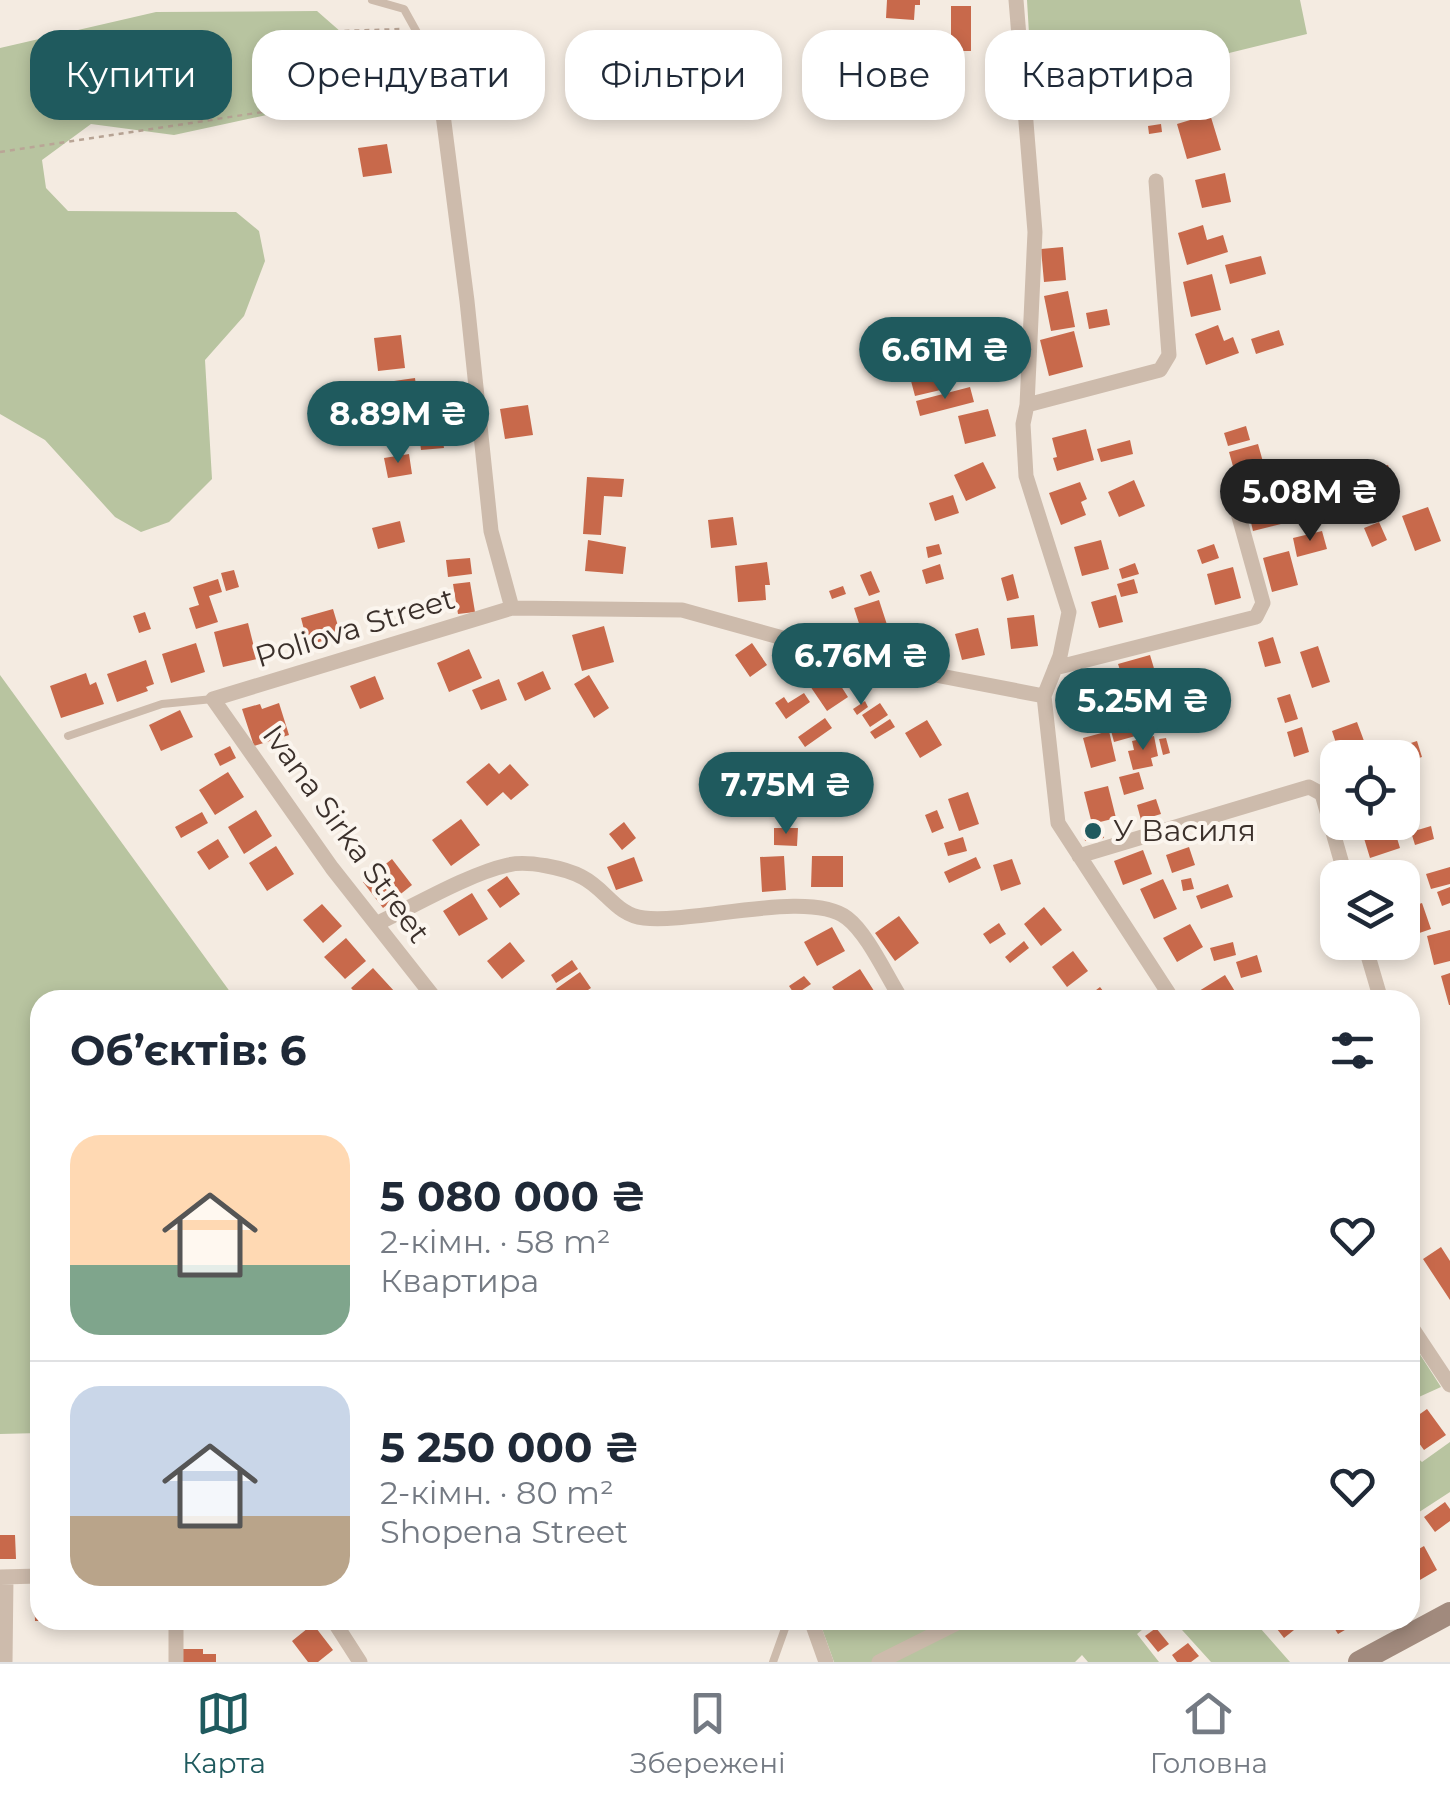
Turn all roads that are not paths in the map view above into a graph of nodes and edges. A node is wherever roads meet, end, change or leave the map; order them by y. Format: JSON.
{"nodes":[{"id":1,"x":372,"y":0,"type":"edge"},
{"id":2,"x":1016,"y":0,"type":"edge"},
{"id":3,"x":416,"y":30,"type":"edge"},
{"id":4,"x":443,"y":120,"type":"edge"},
{"id":5,"x":1156,"y":181,"type":"dead end"},
{"id":6,"x":1027,"y":405,"type":"junction"},
{"id":7,"x":1231,"y":488,"type":"dead end"},
{"id":8,"x":512,"y":608,"type":"junction"},
{"id":9,"x":1055,"y":668,"type":"junction"},
{"id":10,"x":1044,"y":696,"type":"junction"},
{"id":11,"x":213,"y":699,"type":"junction"},
{"id":12,"x":68,"y":736,"type":"dead end"},
{"id":13,"x":1079,"y":856,"type":"junction"},
{"id":14,"x":1341,"y":860,"type":"edge"},
{"id":15,"x":376,"y":924,"type":"junction"},
{"id":16,"x":1369,"y":960,"type":"edge"},
{"id":17,"x":428,"y":990,"type":"edge"},
{"id":18,"x":896,"y":990,"type":"edge"},
{"id":19,"x":1166,"y":990,"type":"edge"},
{"id":20,"x":1377,"y":990,"type":"edge"},
{"id":21,"x":1420,"y":1340,"type":"edge"},
{"id":22,"x":1450,"y":1384,"type":"edge"},
{"id":23,"x":30,"y":1576,"type":"edge"},
{"id":24,"x":3,"y":1577,"type":"edge"},
{"id":25,"x":1450,"y":1613,"type":"edge"},
{"id":26,"x":1420,"y":1629,"type":"edge"},
{"id":27,"x":176,"y":1630,"type":"edge"},
{"id":28,"x":339,"y":1630,"type":"edge"},
{"id":29,"x":784,"y":1630,"type":"edge"},
{"id":30,"x":816,"y":1630,"type":"edge"},
{"id":31,"x":943,"y":1630,"type":"edge"},
{"id":32,"x":1418,"y":1630,"type":"edge"},
{"id":33,"x":6,"y":1662,"type":"edge"},
{"id":34,"x":176,"y":1662,"type":"edge"},
{"id":35,"x":360,"y":1662,"type":"edge"},
{"id":36,"x":773,"y":1662,"type":"edge"},
{"id":37,"x":826,"y":1662,"type":"edge"},
{"id":38,"x":879,"y":1662,"type":"edge"},
{"id":39,"x":1359,"y":1662,"type":"edge"}],
"edges":[{"from":1,"to":3,"type":"lane"},
{"from":2,"to":6,"type":"street"},
{"from":4,"to":8,"type":"street"},
{"from":5,"to":6,"type":"street"},
{"from":6,"to":9,"type":"street"},
{"from":7,"to":9,"type":"street"},
{"from":8,"to":10,"type":"street","name":"Poliova Street"},
{"from":8,"to":11,"type":"street","name":"Poliova Street"},
{"from":9,"to":10,"type":"street"},
{"from":10,"to":13,"type":"street"},
{"from":11,"to":12,"type":"lane"},
{"from":11,"to":15,"type":"street","name":"Ivana Sirka Street"},
{"from":13,"to":14,"type":"street"},
{"from":13,"to":19,"type":"street"},
{"from":15,"to":17,"type":"street","name":"Ivana Sirka Street"},
{"from":15,"to":18,"type":"street"},
{"from":16,"to":20,"type":"street"},
{"from":21,"to":22,"type":"street"},
{"from":23,"to":24,"type":"street"},
{"from":24,"to":33,"type":"street"},
{"from":25,"to":26,"type":"street"},
{"from":27,"to":34,"type":"street"},
{"from":28,"to":35,"type":"street"},
{"from":29,"to":36,"type":"lane"},
{"from":30,"to":37,"type":"street"},
{"from":31,"to":38,"type":"street"},
{"from":32,"to":39,"type":"street"}]}
